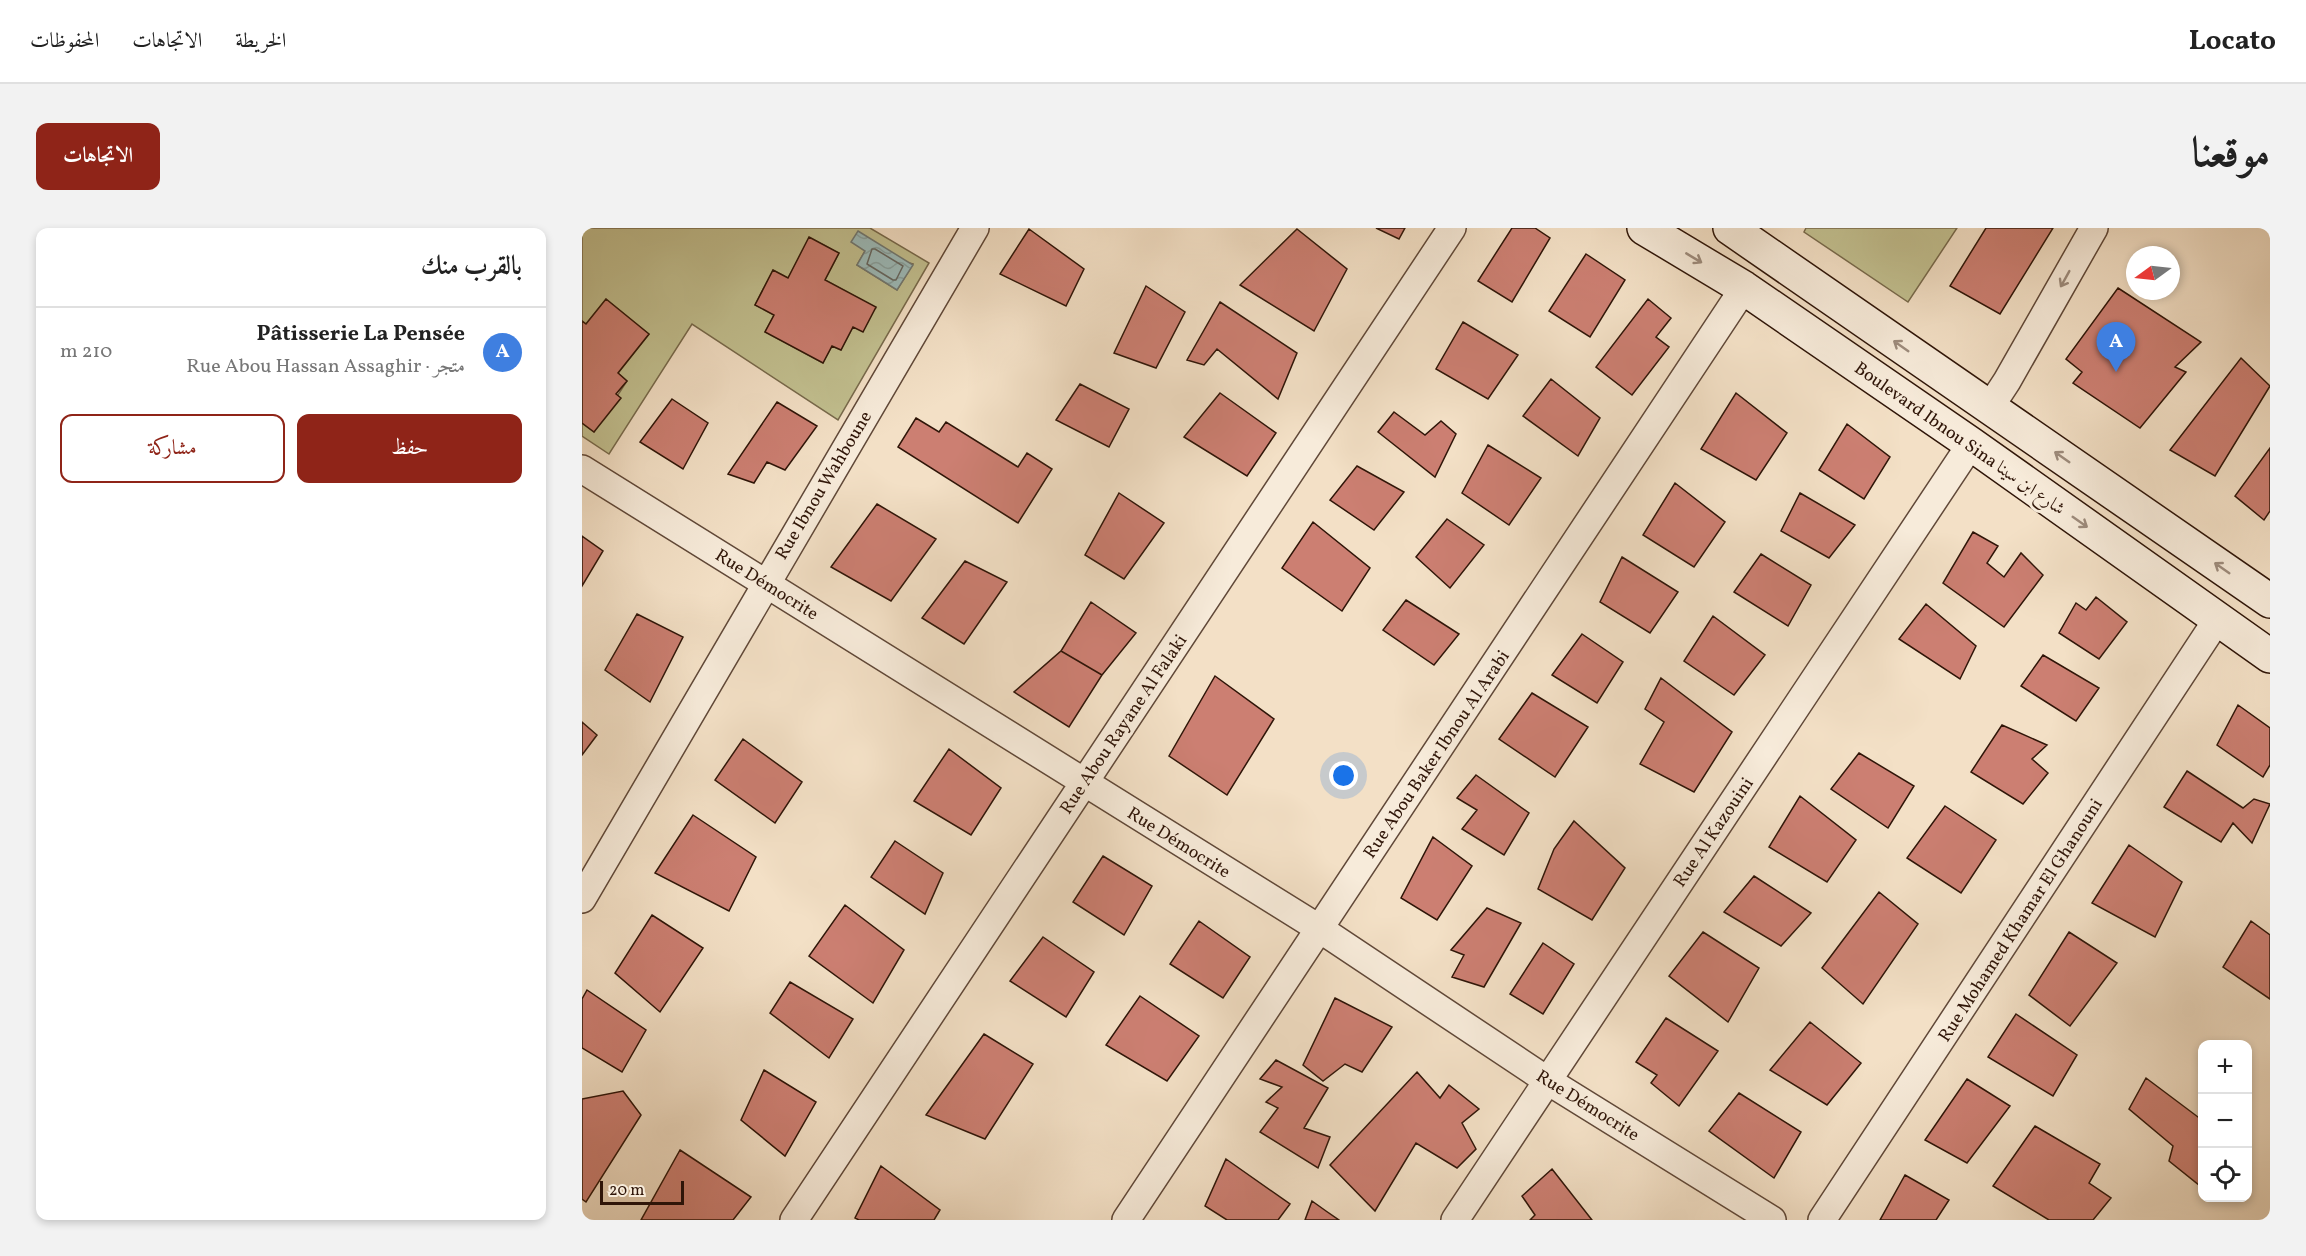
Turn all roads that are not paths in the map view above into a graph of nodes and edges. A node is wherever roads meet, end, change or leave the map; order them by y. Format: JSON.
{"nodes":[{"id":1,"x":975,"y":228,"type":"edge"},
{"id":2,"x":1452,"y":228,"type":"edge"},
{"id":3,"x":1644,"y":228,"type":"edge"},
{"id":4,"x":1730,"y":228,"type":"edge"},
{"id":5,"x":2094,"y":228,"type":"edge"},
{"id":6,"x":1744,"y":288,"type":"junction"},
{"id":7,"x":1990,"y":407,"type":"junction"},
{"id":8,"x":1971,"y":444,"type":"junction"},
{"id":9,"x":582,"y":469,"type":"edge"},
{"id":10,"x":765,"y":584,"type":"junction"},
{"id":11,"x":2268,"y":596,"type":"edge"},
{"id":12,"x":2217,"y":620,"type":"junction"},
{"id":13,"x":2270,"y":656,"type":"edge"},
{"id":14,"x":1084,"y":783,"type":"junction"},
{"id":15,"x":582,"y":899,"type":"edge"},
{"id":16,"x":1320,"y":929,"type":"junction"},
{"id":17,"x":1548,"y":1081,"type":"junction"},
{"id":18,"x":794,"y":1220,"type":"edge"},
{"id":19,"x":1126,"y":1220,"type":"edge"},
{"id":20,"x":1455,"y":1220,"type":"edge"},
{"id":21,"x":1772,"y":1220,"type":"edge"},
{"id":22,"x":1822,"y":1220,"type":"edge"}],
"edges":[{"from":1,"to":10,"type":"street","name":"Rue Ibnou Wahboune"},
{"from":2,"to":14,"type":"street","name":"Rue Abou Rayane Al Falaki"},
{"from":3,"to":6,"type":"main road","name":"Boulevard Ibnou Sina شارع ابن سينا","one_way":true},
{"from":7,"to":4,"type":"main road","one_way":true},
{"from":5,"to":7,"type":"street","one_way":true},
{"from":6,"to":8,"type":"main road","name":"Boulevard Ibnou Sina شارع ابن سينا"},
{"from":6,"to":16,"type":"street","name":"Rue Abou Baker Ibnou Al Arabi"},
{"from":11,"to":7,"type":"main road","one_way":true},
{"from":8,"to":12,"type":"main road","name":"Boulevard Ibnou Sina شارع ابن سينا","one_way":true},
{"from":8,"to":17,"type":"street","name":"Rue Al Kazouini"},
{"from":9,"to":10,"type":"street","name":"Rue Démocrite"},
{"from":10,"to":14,"type":"street","name":"Rue Démocrite"},
{"from":10,"to":15,"type":"street","name":"Rue Ibnou Wahboune"},
{"from":12,"to":13,"type":"main road","name":"Boulevard Ibnou Sina شارع ابن سينا"},
{"from":12,"to":22,"type":"street","name":"Rue Mohamed Khamar El Ghanouni"},
{"from":14,"to":16,"type":"street","name":"Rue Démocrite"},
{"from":14,"to":18,"type":"street","name":"Rue Abou Rayane Al Falaki"},
{"from":16,"to":17,"type":"street","name":"Rue Démocrite"},
{"from":16,"to":19,"type":"street","name":"Rue Abou Baker Ibnou Al Arabi"},
{"from":17,"to":20,"type":"street","name":"Rue Al Kazouini"},
{"from":17,"to":21,"type":"street","name":"Rue Démocrite"}]}
